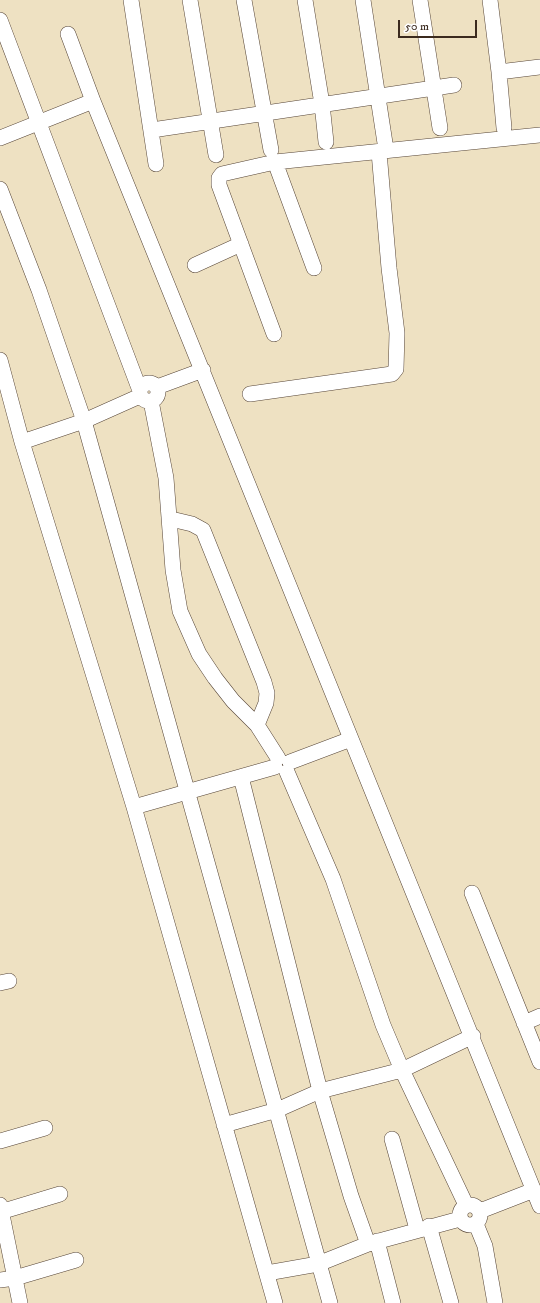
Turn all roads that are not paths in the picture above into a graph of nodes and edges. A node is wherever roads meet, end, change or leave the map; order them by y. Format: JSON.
{"nodes":[{"id":1,"x":131,"y":0,"type":"edge"},
{"id":2,"x":190,"y":0,"type":"edge"},
{"id":3,"x":244,"y":0,"type":"edge"},
{"id":4,"x":305,"y":0,"type":"edge"},
{"id":5,"x":363,"y":0,"type":"edge"},
{"id":6,"x":420,"y":0,"type":"edge"},
{"id":7,"x":490,"y":0,"type":"edge"},
{"id":8,"x":0,"y":20,"type":"edge"},
{"id":9,"x":68,"y":34,"type":"dead end"},
{"id":10,"x":540,"y":67,"type":"edge"},
{"id":11,"x":499,"y":72,"type":"junction"},
{"id":12,"x":454,"y":85,"type":"dead end"},
{"id":13,"x":434,"y":87,"type":"junction"},
{"id":14,"x":378,"y":96,"type":"junction"},
{"id":15,"x":93,"y":101,"type":"junction"},
{"id":16,"x":322,"y":104,"type":"junction"},
{"id":17,"x":265,"y":113,"type":"junction"},
{"id":18,"x":210,"y":122,"type":"junction"},
{"id":19,"x":39,"y":124,"type":"junction"},
{"id":20,"x":440,"y":128,"type":"dead end"},
{"id":21,"x":504,"y":128,"type":"dead end"},
{"id":22,"x":152,"y":130,"type":"junction"},
{"id":23,"x":540,"y":135,"type":"edge"},
{"id":24,"x":0,"y":138,"type":"edge"},
{"id":25,"x":326,"y":142,"type":"dead end"},
{"id":26,"x":382,"y":148,"type":"junction"},
{"id":27,"x":216,"y":155,"type":"dead end"},
{"id":28,"x":273,"y":156,"type":"junction"},
{"id":29,"x":156,"y":164,"type":"dead end"},
{"id":30,"x":0,"y":189,"type":"edge"},
{"id":31,"x":241,"y":244,"type":"junction"},
{"id":32,"x":195,"y":265,"type":"dead end"},
{"id":33,"x":314,"y":268,"type":"dead end"},
{"id":34,"x":274,"y":334,"type":"dead end"},
{"id":35,"x":0,"y":360,"type":"edge"},
{"id":36,"x":203,"y":370,"type":"junction"},
{"id":37,"x":250,"y":394,"type":"dead end"},
{"id":38,"x":143,"y":395,"type":"junction"},
{"id":39,"x":84,"y":420,"type":"junction"},
{"id":40,"x":22,"y":442,"type":"junction"},
{"id":41,"x":170,"y":519,"type":"junction"},
{"id":42,"x":257,"y":725,"type":"junction"},
{"id":43,"x":351,"y":739,"type":"junction"},
{"id":44,"x":283,"y":764,"type":"junction"},
{"id":45,"x":240,"y":777,"type":"junction"},
{"id":46,"x":187,"y":791,"type":"junction"},
{"id":47,"x":134,"y":806,"type":"junction"},
{"id":48,"x":472,"y":893,"type":"dead end"},
{"id":49,"x":540,"y":1016,"type":"edge"},
{"id":50,"x":524,"y":1023,"type":"junction"},
{"id":51,"x":472,"y":1036,"type":"junction"},
{"id":52,"x":540,"y":1062,"type":"edge"},
{"id":53,"x":402,"y":1070,"type":"junction"},
{"id":54,"x":320,"y":1091,"type":"junction"},
{"id":55,"x":277,"y":1110,"type":"junction"},
{"id":56,"x":224,"y":1125,"type":"junction"},
{"id":57,"x":45,"y":1128,"type":"dead end"},
{"id":58,"x":392,"y":1139,"type":"dead end"},
{"id":59,"x":0,"y":1141,"type":"edge"},
{"id":60,"x":534,"y":1190,"type":"junction"},
{"id":61,"x":60,"y":1194,"type":"dead end"},
{"id":62,"x":466,"y":1205,"type":"junction"},
{"id":63,"x":540,"y":1206,"type":"edge"},
{"id":64,"x":0,"y":1209,"type":"edge"},
{"id":65,"x":478,"y":1218,"type":"junction"},
{"id":66,"x":460,"y":1219,"type":"junction"},
{"id":67,"x":423,"y":1227,"type":"junction"},
{"id":68,"x":372,"y":1242,"type":"junction"},
{"id":69,"x":76,"y":1260,"type":"dead end"},
{"id":70,"x":318,"y":1264,"type":"junction"},
{"id":71,"x":267,"y":1273,"type":"junction"},
{"id":72,"x":15,"y":1278,"type":"junction"},
{"id":73,"x":0,"y":1280,"type":"edge"},
{"id":74,"x":20,"y":1303,"type":"edge"},
{"id":75,"x":275,"y":1303,"type":"edge"},
{"id":76,"x":330,"y":1303,"type":"edge"},
{"id":77,"x":393,"y":1303,"type":"edge"},
{"id":78,"x":451,"y":1303,"type":"edge"},
{"id":79,"x":495,"y":1303,"type":"edge"}],
"edges":[{"from":1,"to":22,"type":"street"},
{"from":2,"to":18,"type":"street"},
{"from":3,"to":17,"type":"street"},
{"from":4,"to":16,"type":"street"},
{"from":5,"to":14,"type":"street"},
{"from":6,"to":13,"type":"street"},
{"from":7,"to":11,"type":"street"},
{"from":8,"to":19,"type":"street"},
{"from":9,"to":15,"type":"street"},
{"from":10,"to":11,"type":"street"},
{"from":11,"to":21,"type":"street"},
{"from":12,"to":13,"type":"street"},
{"from":13,"to":14,"type":"street"},
{"from":13,"to":20,"type":"street"},
{"from":14,"to":16,"type":"street"},
{"from":14,"to":26,"type":"street"},
{"from":15,"to":19,"type":"street"},
{"from":15,"to":36,"type":"street"},
{"from":16,"to":17,"type":"street"},
{"from":16,"to":25,"type":"street"},
{"from":17,"to":18,"type":"street"},
{"from":17,"to":28,"type":"street"},
{"from":18,"to":22,"type":"street"},
{"from":18,"to":27,"type":"street"},
{"from":19,"to":24,"type":"street"},
{"from":19,"to":38,"type":"street"},
{"from":22,"to":29,"type":"street"},
{"from":23,"to":26,"type":"street"},
{"from":26,"to":28,"type":"street"},
{"from":26,"to":37,"type":"street"},
{"from":28,"to":31,"type":"street"},
{"from":28,"to":33,"type":"street"},
{"from":30,"to":39,"type":"street"},
{"from":31,"to":32,"type":"street"},
{"from":31,"to":34,"type":"street"},
{"from":35,"to":40,"type":"street"},
{"from":36,"to":38,"type":"street"},
{"from":36,"to":43,"type":"street"},
{"from":38,"to":39,"type":"street"},
{"from":38,"to":41,"type":"street"},
{"from":39,"to":40,"type":"street"},
{"from":39,"to":46,"type":"street"},
{"from":40,"to":47,"type":"street"},
{"from":41,"to":42,"type":"street"},
{"from":41,"to":42,"type":"street"},
{"from":42,"to":44,"type":"street"},
{"from":43,"to":44,"type":"street"},
{"from":43,"to":51,"type":"street"},
{"from":44,"to":45,"type":"street"},
{"from":44,"to":53,"type":"street"},
{"from":45,"to":46,"type":"street"},
{"from":45,"to":54,"type":"street"},
{"from":46,"to":47,"type":"street"},
{"from":46,"to":55,"type":"street"},
{"from":47,"to":56,"type":"street"},
{"from":48,"to":50,"type":"street"},
{"from":49,"to":50,"type":"street"},
{"from":50,"to":52,"type":"street"},
{"from":51,"to":53,"type":"street"},
{"from":51,"to":60,"type":"street"},
{"from":53,"to":54,"type":"street"},
{"from":53,"to":62,"type":"street"},
{"from":54,"to":55,"type":"street"},
{"from":54,"to":68,"type":"street"},
{"from":55,"to":56,"type":"street"},
{"from":55,"to":70,"type":"street"},
{"from":56,"to":71,"type":"street"},
{"from":57,"to":59,"type":"street"},
{"from":58,"to":67,"type":"street"},
{"from":60,"to":63,"type":"street"},
{"from":60,"to":65,"type":"street"},
{"from":61,"to":64,"type":"street"},
{"from":62,"to":65,"type":"street"},
{"from":62,"to":66,"type":"street"},
{"from":64,"to":72,"type":"street"},
{"from":65,"to":66,"type":"street"},
{"from":65,"to":79,"type":"street"},
{"from":66,"to":67,"type":"street"},
{"from":67,"to":68,"type":"street"},
{"from":67,"to":78,"type":"street"},
{"from":68,"to":70,"type":"street"},
{"from":68,"to":77,"type":"street"},
{"from":69,"to":72,"type":"street"},
{"from":70,"to":71,"type":"street"},
{"from":70,"to":76,"type":"street"},
{"from":71,"to":75,"type":"street"},
{"from":72,"to":73,"type":"street"},
{"from":72,"to":74,"type":"street"}]}
